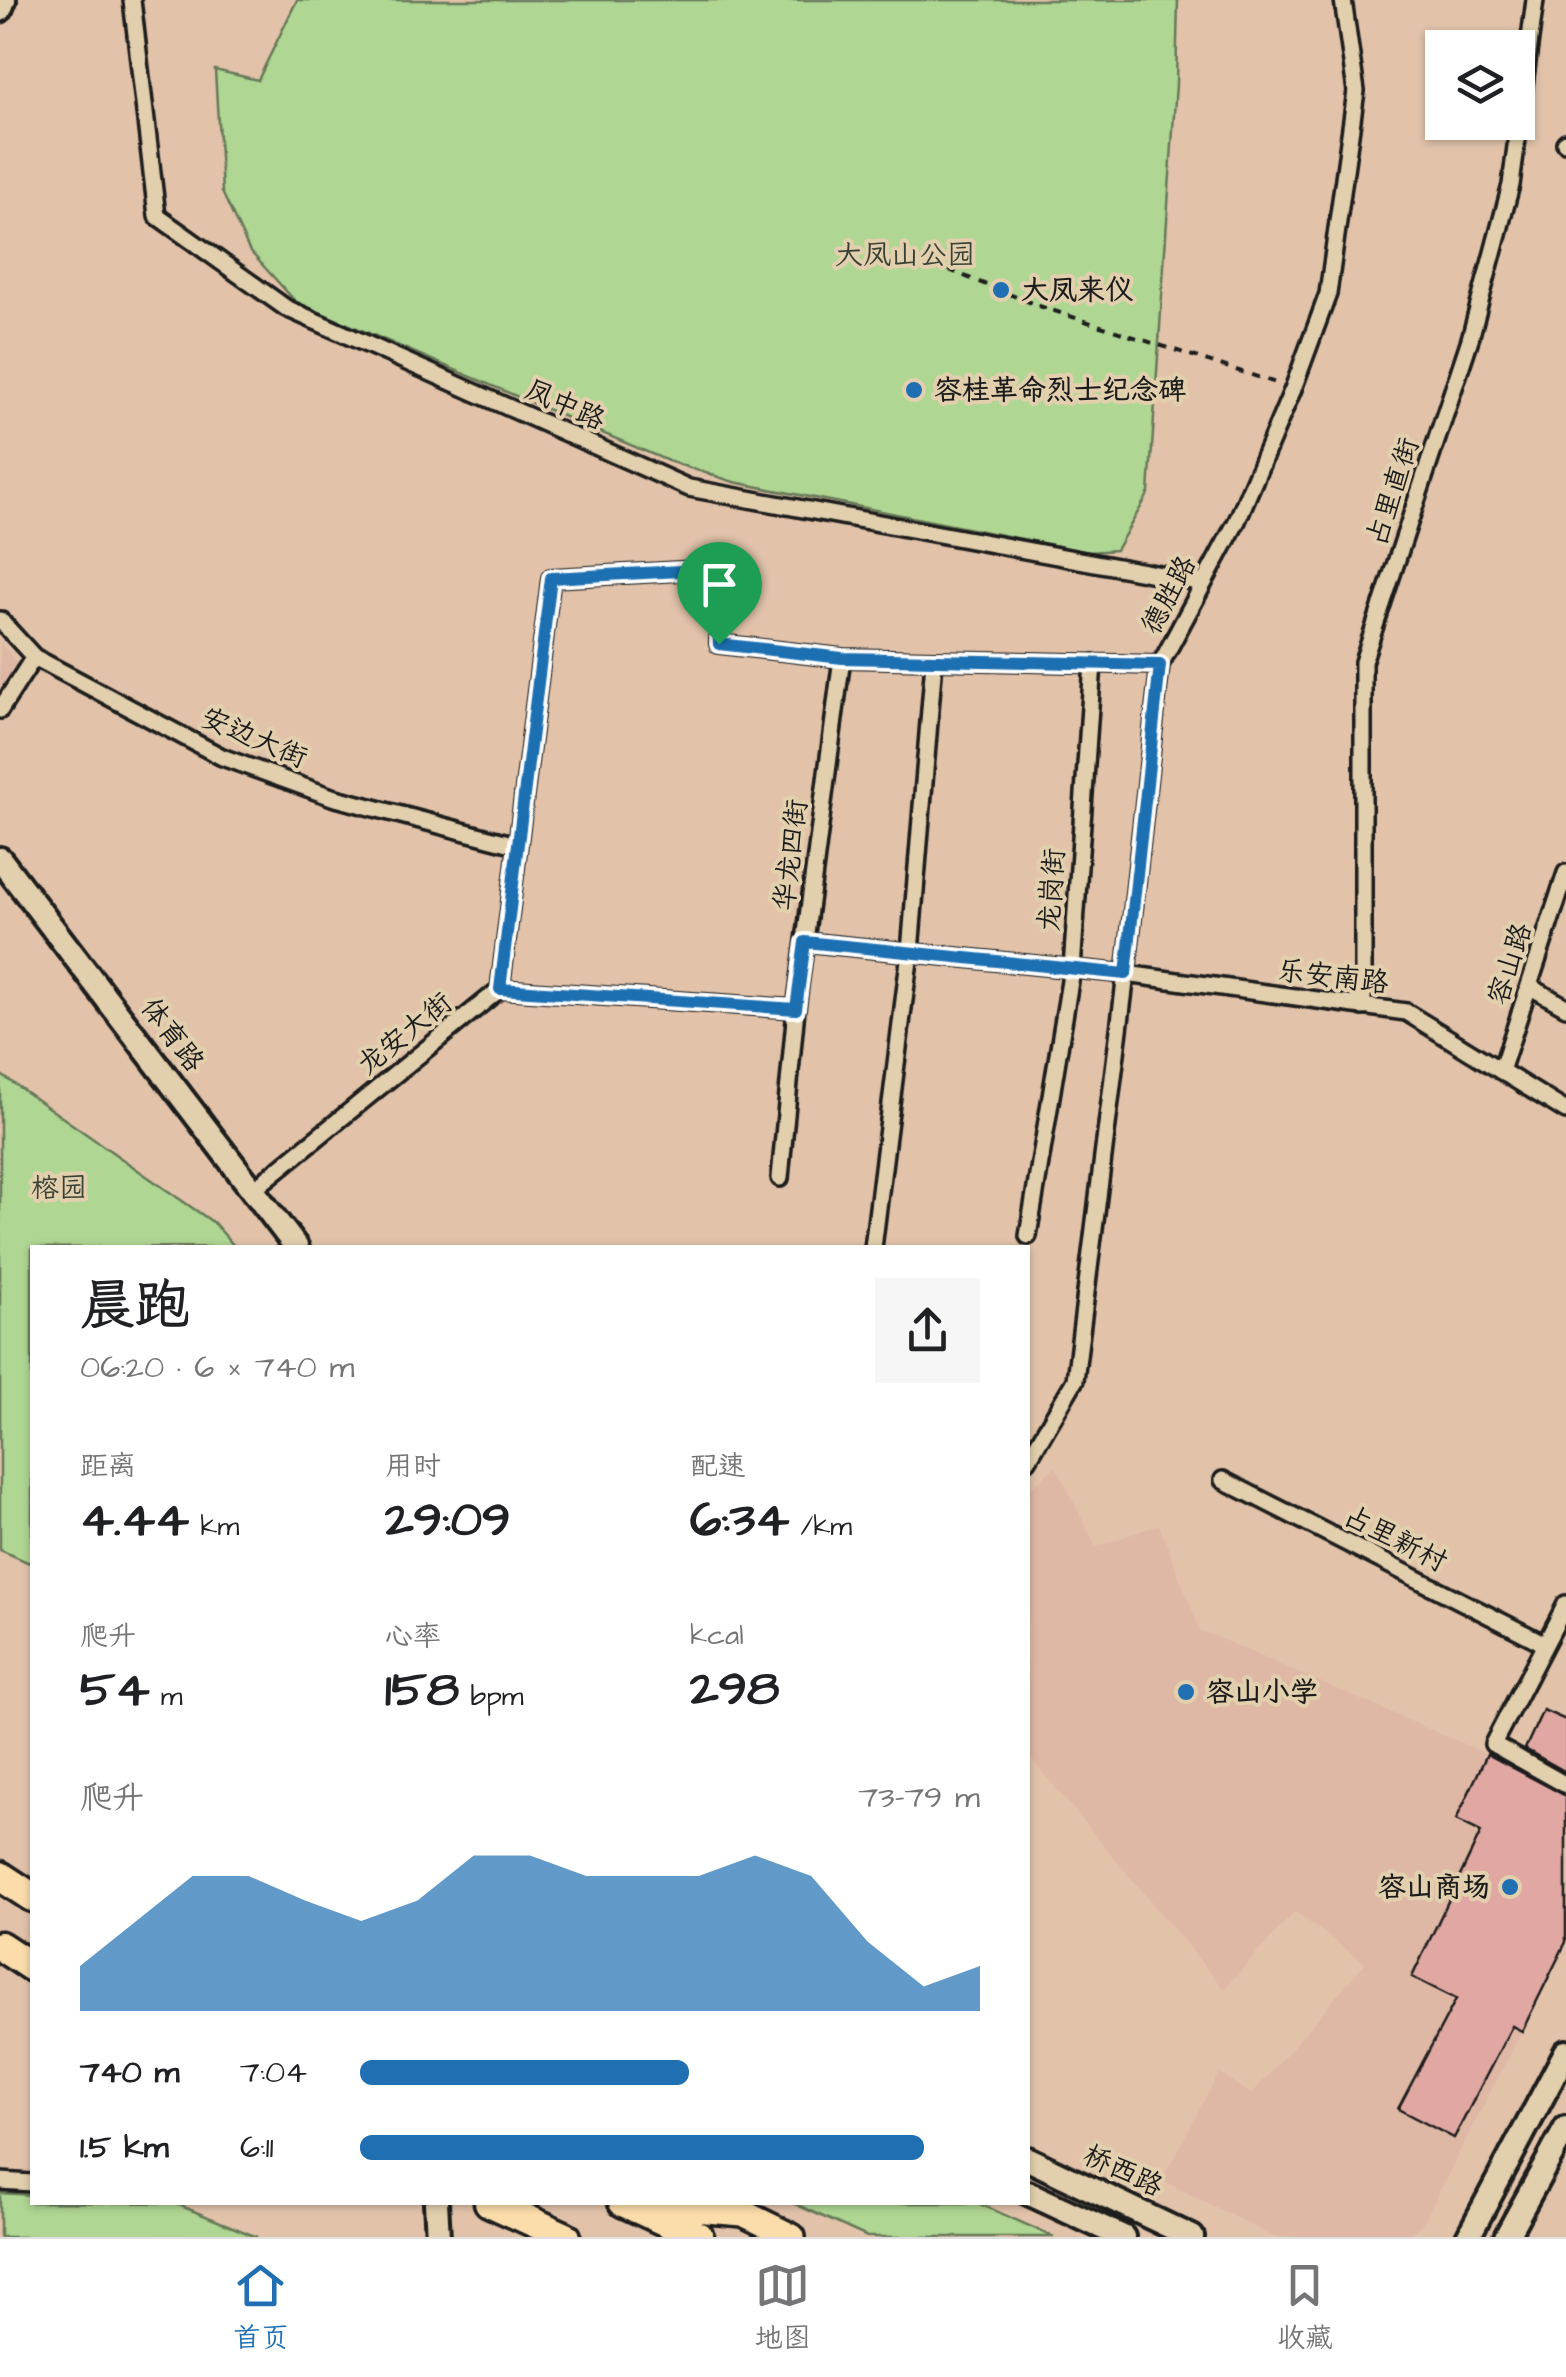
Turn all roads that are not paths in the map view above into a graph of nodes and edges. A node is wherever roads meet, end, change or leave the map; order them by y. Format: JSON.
{"nodes":[{"id":1,"x":4,"y":0,"type":"edge"},
{"id":2,"x":132,"y":0,"type":"edge"},
{"id":3,"x":1344,"y":0,"type":"edge"},
{"id":4,"x":1535,"y":0,"type":"edge"},
{"id":5,"x":0,"y":10,"type":"edge"},
{"id":6,"x":1204,"y":583,"type":"junction"},
{"id":7,"x":0,"y":620,"type":"edge"},
{"id":8,"x":34,"y":657,"type":"junction"},
{"id":9,"x":842,"y":658,"type":"junction"},
{"id":10,"x":934,"y":661,"type":"junction"},
{"id":11,"x":1093,"y":664,"type":"junction"},
{"id":12,"x":1160,"y":665,"type":"junction"},
{"id":13,"x":0,"y":710,"type":"edge"},
{"id":14,"x":516,"y":845,"type":"junction"},
{"id":15,"x":0,"y":859,"type":"edge"},
{"id":16,"x":1566,"y":873,"type":"edge"},
{"id":17,"x":805,"y":942,"type":"junction"},
{"id":18,"x":910,"y":952,"type":"junction"},
{"id":19,"x":1072,"y":969,"type":"junction"},
{"id":20,"x":1126,"y":974,"type":"junction"},
{"id":21,"x":1529,"y":986,"type":"junction"},
{"id":22,"x":500,"y":989,"type":"junction"},
{"id":23,"x":1566,"y":1007,"type":"edge"},
{"id":24,"x":1363,"y":1008,"type":"junction"},
{"id":25,"x":796,"y":1009,"type":"junction"},
{"id":26,"x":1500,"y":1071,"type":"junction"},
{"id":27,"x":1566,"y":1112,"type":"edge"},
{"id":28,"x":780,"y":1178,"type":"dead end"},
{"id":29,"x":252,"y":1190,"type":"junction"},
{"id":30,"x":1028,"y":1236,"type":"dead end"},
{"id":31,"x":294,"y":1245,"type":"edge"},
{"id":32,"x":873,"y":1245,"type":"edge"},
{"id":33,"x":1030,"y":1457,"type":"edge"},
{"id":34,"x":1222,"y":1480,"type":"dead end"},
{"id":35,"x":1566,"y":1604,"type":"edge"},
{"id":36,"x":1545,"y":1644,"type":"junction"},
{"id":37,"x":1566,"y":1784,"type":"edge"},
{"id":38,"x":0,"y":1876,"type":"edge"},
{"id":39,"x":30,"y":1896,"type":"edge"},
{"id":40,"x":0,"y":1946,"type":"edge"},
{"id":41,"x":30,"y":1967,"type":"edge"},
{"id":42,"x":1566,"y":2052,"type":"edge"},
{"id":43,"x":1566,"y":2128,"type":"edge"},
{"id":44,"x":1030,"y":2161,"type":"edge"},
{"id":45,"x":0,"y":2181,"type":"edge"},
{"id":46,"x":30,"y":2182,"type":"edge"},
{"id":47,"x":1030,"y":2194,"type":"edge"},
{"id":48,"x":436,"y":2205,"type":"edge"},
{"id":49,"x":496,"y":2205,"type":"edge"},
{"id":50,"x":628,"y":2205,"type":"edge"},
{"id":51,"x":648,"y":2205,"type":"edge"},
{"id":52,"x":438,"y":2237,"type":"edge"},
{"id":53,"x":566,"y":2237,"type":"edge"},
{"id":54,"x":699,"y":2237,"type":"edge"},
{"id":55,"x":792,"y":2237,"type":"edge"},
{"id":56,"x":1123,"y":2237,"type":"edge"},
{"id":57,"x":1192,"y":2237,"type":"edge"},
{"id":58,"x":1468,"y":2237,"type":"edge"},
{"id":59,"x":1506,"y":2237,"type":"edge"}],
"edges":[{"from":1,"to":5,"type":"main road"},
{"from":2,"to":6,"type":"street","name":"凤中路"},
{"from":3,"to":6,"type":"street","name":"德胜路"},
{"from":4,"to":24,"type":"street","name":"占里直街"},
{"from":6,"to":12,"type":"street","name":"德胜路"},
{"from":7,"to":8,"type":"street","name":"安边大街"},
{"from":8,"to":13,"type":"street"},
{"from":8,"to":14,"type":"street","name":"安边大街"},
{"from":9,"to":10,"type":"street"},
{"from":9,"to":14,"type":"street"},
{"from":9,"to":17,"type":"street","name":"华龙四街"},
{"from":10,"to":11,"type":"street"},
{"from":10,"to":18,"type":"street"},
{"from":11,"to":12,"type":"street"},
{"from":11,"to":19,"type":"street","name":"龙岗街"},
{"from":12,"to":20,"type":"street","name":"德胜路"},
{"from":14,"to":22,"type":"street"},
{"from":15,"to":29,"type":"main road","name":"体育路"},
{"from":16,"to":21,"type":"street","name":"容山路"},
{"from":17,"to":18,"type":"street","name":"乐安南路"},
{"from":17,"to":25,"type":"street","name":"华龙四街"},
{"from":18,"to":19,"type":"street","name":"乐安南路"},
{"from":18,"to":32,"type":"street"},
{"from":19,"to":20,"type":"street","name":"乐安南路"},
{"from":19,"to":30,"type":"street","name":"龙岗街"},
{"from":20,"to":24,"type":"street","name":"乐安南路"},
{"from":20,"to":33,"type":"street","name":"德胜路"},
{"from":21,"to":23,"type":"street"},
{"from":21,"to":26,"type":"street","name":"容山路"},
{"from":22,"to":25,"type":"street"},
{"from":22,"to":29,"type":"street","name":"龙安大街"},
{"from":24,"to":26,"type":"street","name":"乐安南路"},
{"from":25,"to":28,"type":"street","name":"华龙四街"},
{"from":26,"to":27,"type":"street","name":"乐安南路"},
{"from":29,"to":31,"type":"main road","name":"体育路"},
{"from":34,"to":36,"type":"street","name":"占里新村"},
{"from":35,"to":36,"type":"street"},
{"from":36,"to":37,"type":"street"},
{"from":38,"to":39,"type":"highway"},
{"from":40,"to":41,"type":"highway"},
{"from":42,"to":58,"type":"main road"},
{"from":43,"to":59,"type":"main road"},
{"from":44,"to":57,"type":"main road","name":"桥西路"},
{"from":45,"to":46,"type":"street"},
{"from":47,"to":56,"type":"main road"},
{"from":48,"to":52,"type":"main road"},
{"from":49,"to":53,"type":"highway"},
{"from":50,"to":54,"type":"highway"},
{"from":51,"to":55,"type":"main road"}]}
